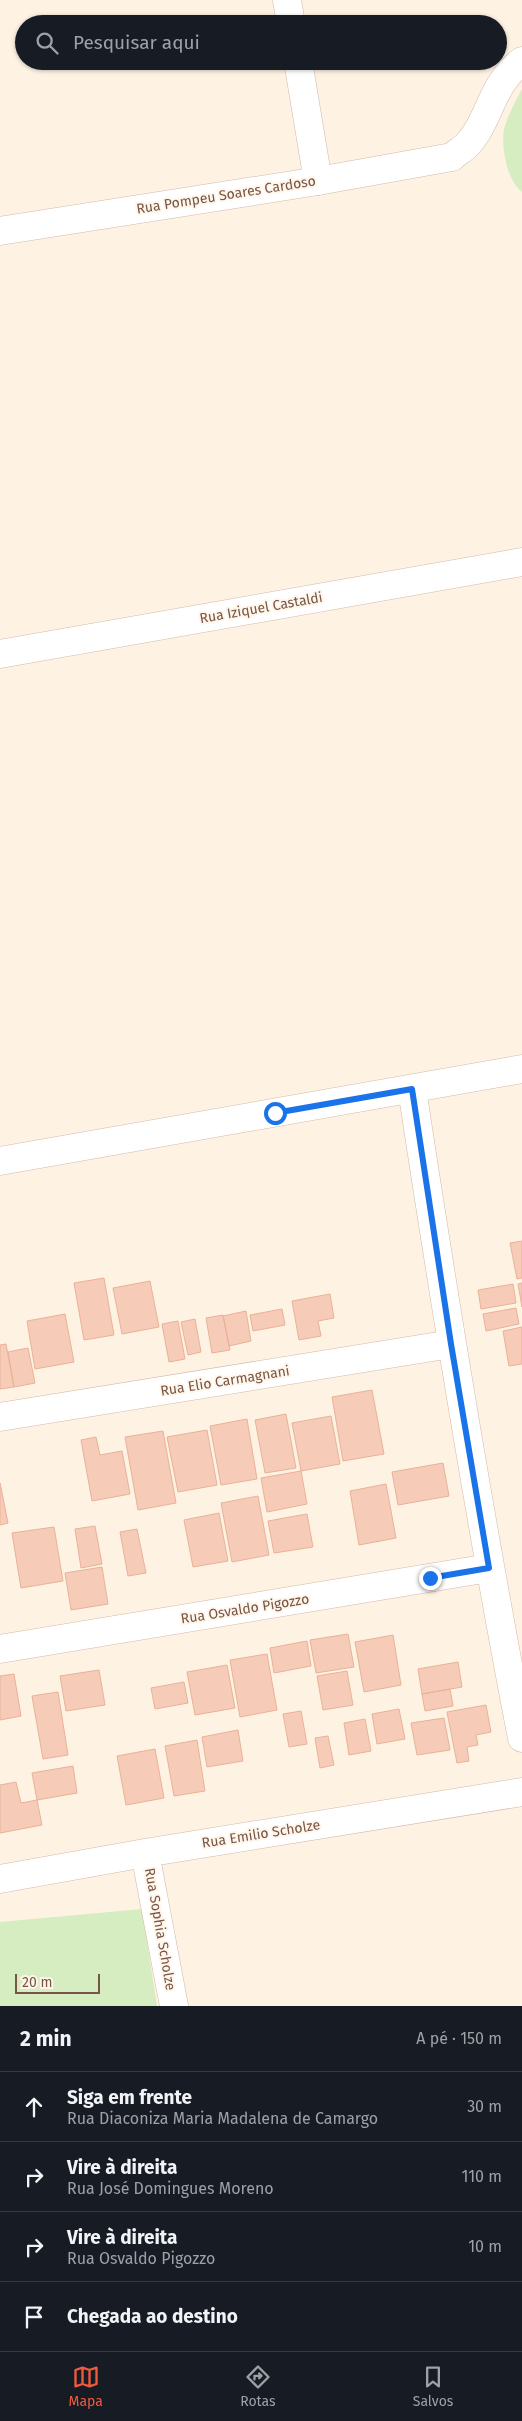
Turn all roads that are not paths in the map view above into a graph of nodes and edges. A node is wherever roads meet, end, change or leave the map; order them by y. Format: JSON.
{"nodes":[{"id":1,"x":287,"y":0,"type":"edge"},
{"id":2,"x":290,"y":15,"type":"edge"},
{"id":3,"x":522,"y":61,"type":"edge"},
{"id":4,"x":300,"y":70,"type":"edge"},
{"id":5,"x":318,"y":181,"type":"junction"},
{"id":6,"x":0,"y":231,"type":"edge"},
{"id":7,"x":522,"y":562,"type":"edge"},
{"id":8,"x":0,"y":654,"type":"edge"},
{"id":9,"x":522,"y":1069,"type":"edge"},
{"id":10,"x":412,"y":1089,"type":"junction"},
{"id":11,"x":0,"y":1161,"type":"edge"},
{"id":12,"x":451,"y":1344,"type":"junction"},
{"id":13,"x":0,"y":1418,"type":"edge"},
{"id":14,"x":489,"y":1568,"type":"junction"},
{"id":15,"x":0,"y":1649,"type":"edge"},
{"id":16,"x":522,"y":1738,"type":"edge"},
{"id":17,"x":522,"y":1792,"type":"edge"},
{"id":18,"x":146,"y":1852,"type":"junction"},
{"id":19,"x":0,"y":1879,"type":"edge"},
{"id":20,"x":174,"y":2006,"type":"edge"}],
"edges":[{"from":1,"to":2,"type":"street"},
{"from":3,"to":5,"type":"street","name":"Rua Pompeu Soares Cardoso"},
{"from":4,"to":5,"type":"street"},
{"from":5,"to":6,"type":"street","name":"Rua Pompeu Soares Cardoso"},
{"from":7,"to":8,"type":"street","name":"Rua Iziquel Castaldi"},
{"from":9,"to":10,"type":"street"},
{"from":10,"to":11,"type":"street"},
{"from":10,"to":12,"type":"street"},
{"from":12,"to":13,"type":"street","name":"Rua Elio Carmagnani"},
{"from":12,"to":14,"type":"street"},
{"from":14,"to":15,"type":"street","name":"Rua Osvaldo Pigozzo"},
{"from":14,"to":16,"type":"street"},
{"from":17,"to":18,"type":"street","name":"Rua Emilio Scholze"},
{"from":18,"to":19,"type":"street","name":"Rua Emilio Scholze"},
{"from":18,"to":20,"type":"street","name":"Rua Sophia Scholze"}]}
